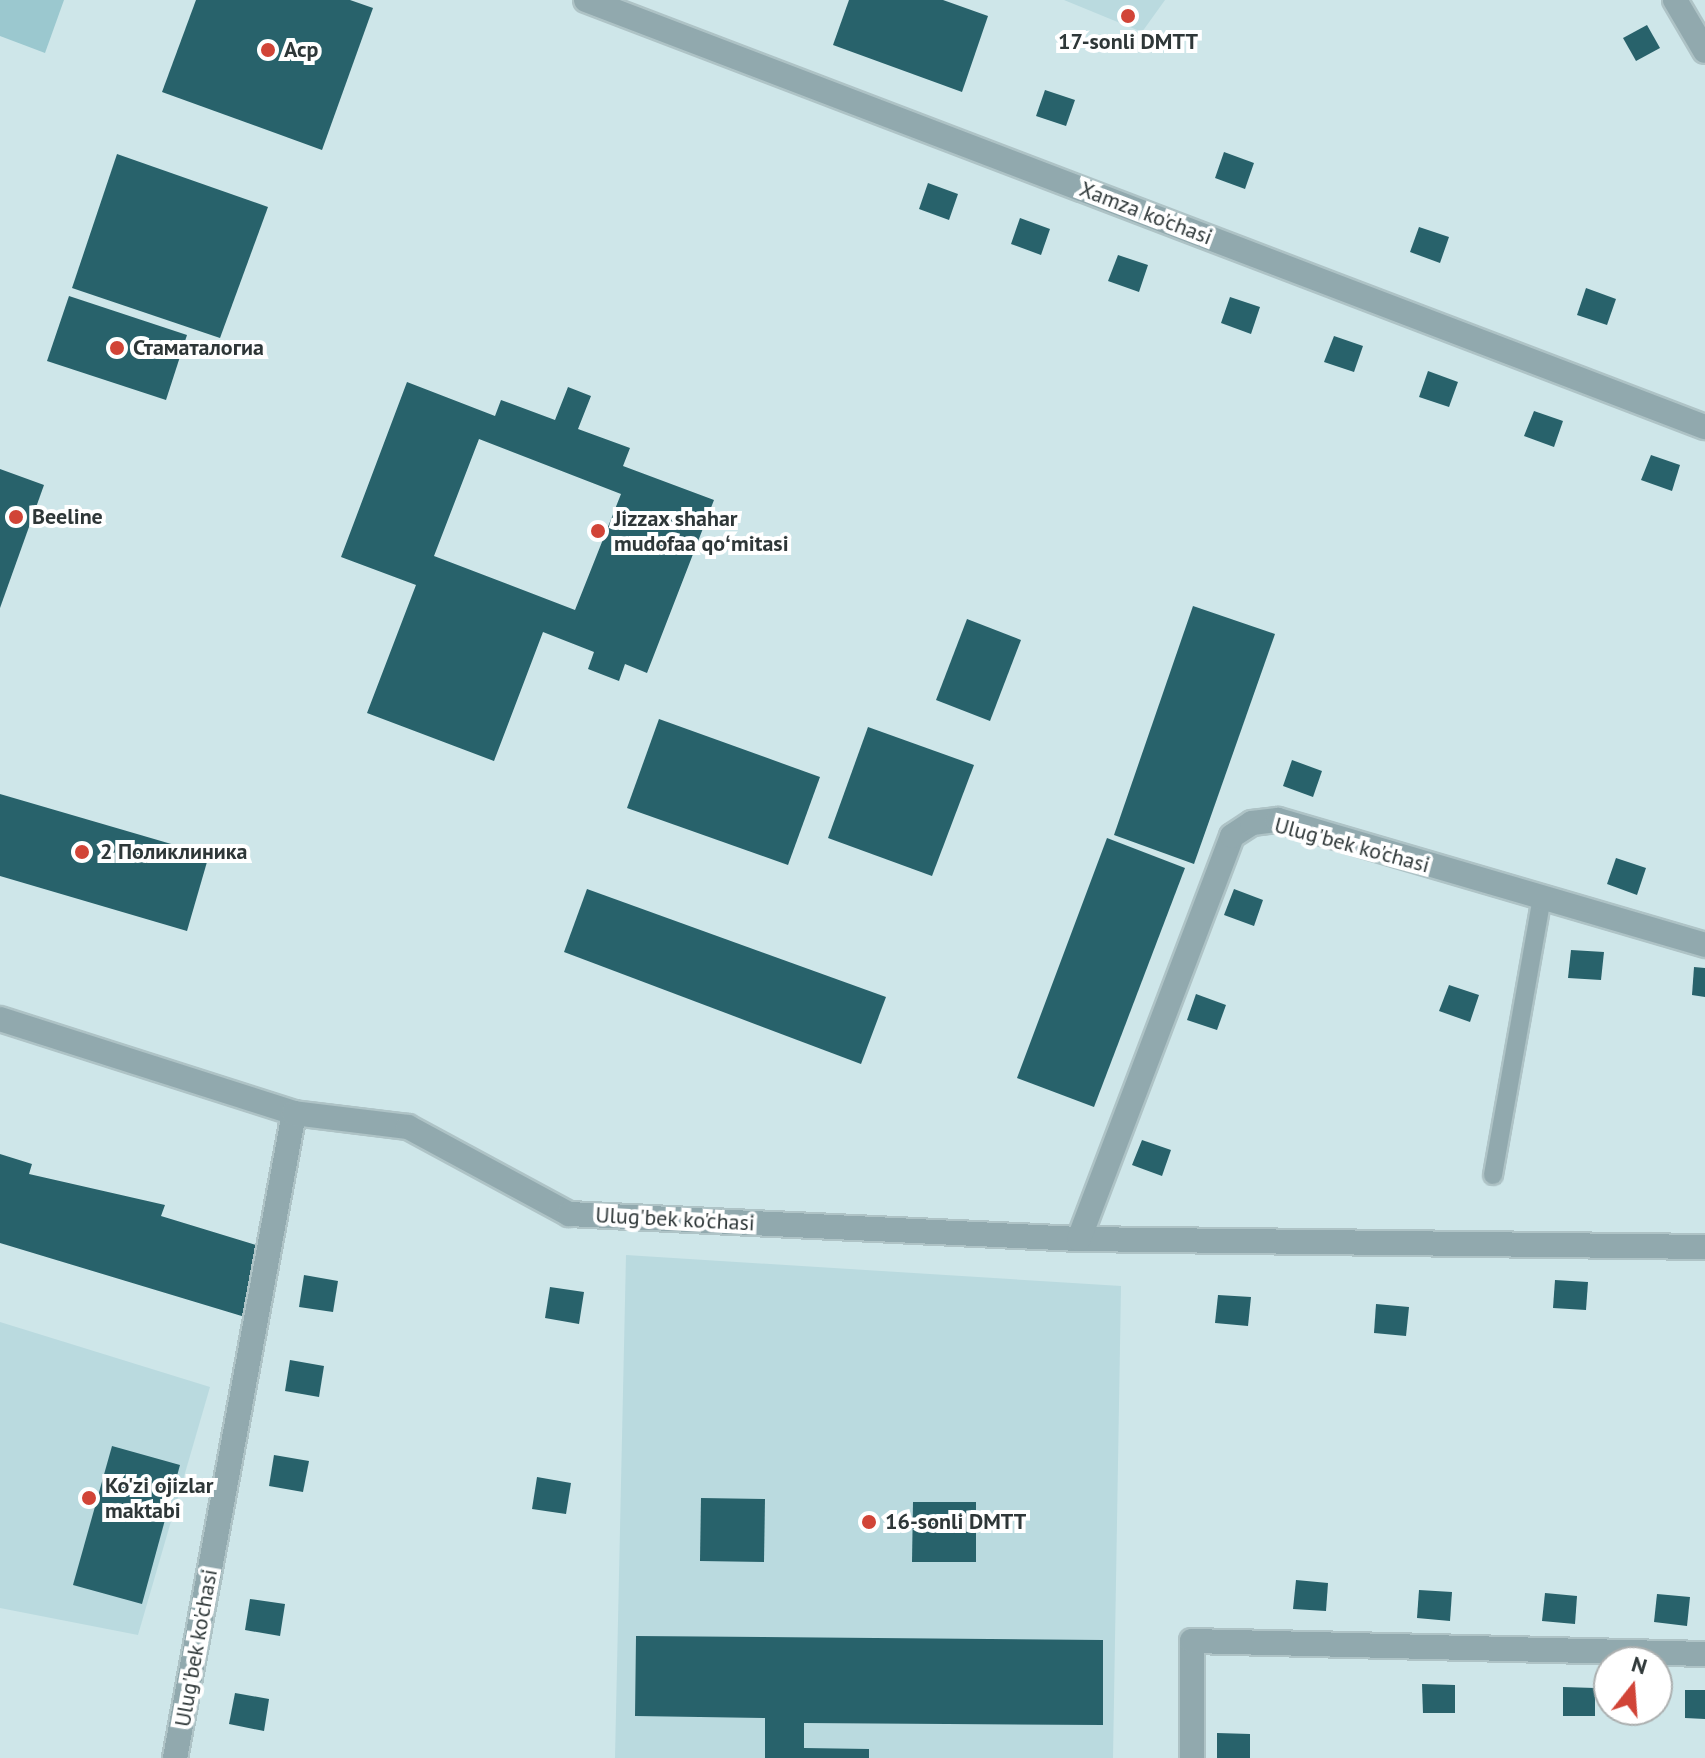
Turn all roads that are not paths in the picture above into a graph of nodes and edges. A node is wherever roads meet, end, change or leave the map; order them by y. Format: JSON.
{"nodes":[{"id":1,"x":586,"y":0,"type":"edge"},
{"id":2,"x":1675,"y":0,"type":"edge"},
{"id":3,"x":1705,"y":51,"type":"edge"},
{"id":4,"x":1705,"y":427,"type":"edge"},
{"id":5,"x":1542,"y":898,"type":"junction"},
{"id":6,"x":1705,"y":945,"type":"edge"},
{"id":7,"x":0,"y":1019,"type":"edge"},
{"id":8,"x":294,"y":1113,"type":"junction"},
{"id":9,"x":1493,"y":1175,"type":"dead end"},
{"id":10,"x":1079,"y":1239,"type":"junction"},
{"id":11,"x":1705,"y":1247,"type":"edge"},
{"id":12,"x":1705,"y":1654,"type":"edge"},
{"id":13,"x":175,"y":1758,"type":"edge"},
{"id":14,"x":1192,"y":1758,"type":"edge"}],
"edges":[{"from":1,"to":4,"type":"street","name":"Xamza ko'chasi"},
{"from":2,"to":3,"type":"street"},
{"from":5,"to":6,"type":"street","name":"Ulug'bek ko'chasi"},
{"from":5,"to":9,"type":"lane"},
{"from":5,"to":10,"type":"street","name":"Ulug'bek ko'chasi"},
{"from":7,"to":8,"type":"street","name":"Ulug'bek ko'chasi"},
{"from":8,"to":10,"type":"street","name":"Ulug'bek ko'chasi"},
{"from":8,"to":13,"type":"street","name":"Ulug'bek ko'chasi"},
{"from":10,"to":11,"type":"street","name":"Ulug'bek ko'chasi"},
{"from":12,"to":14,"type":"street"}]}
